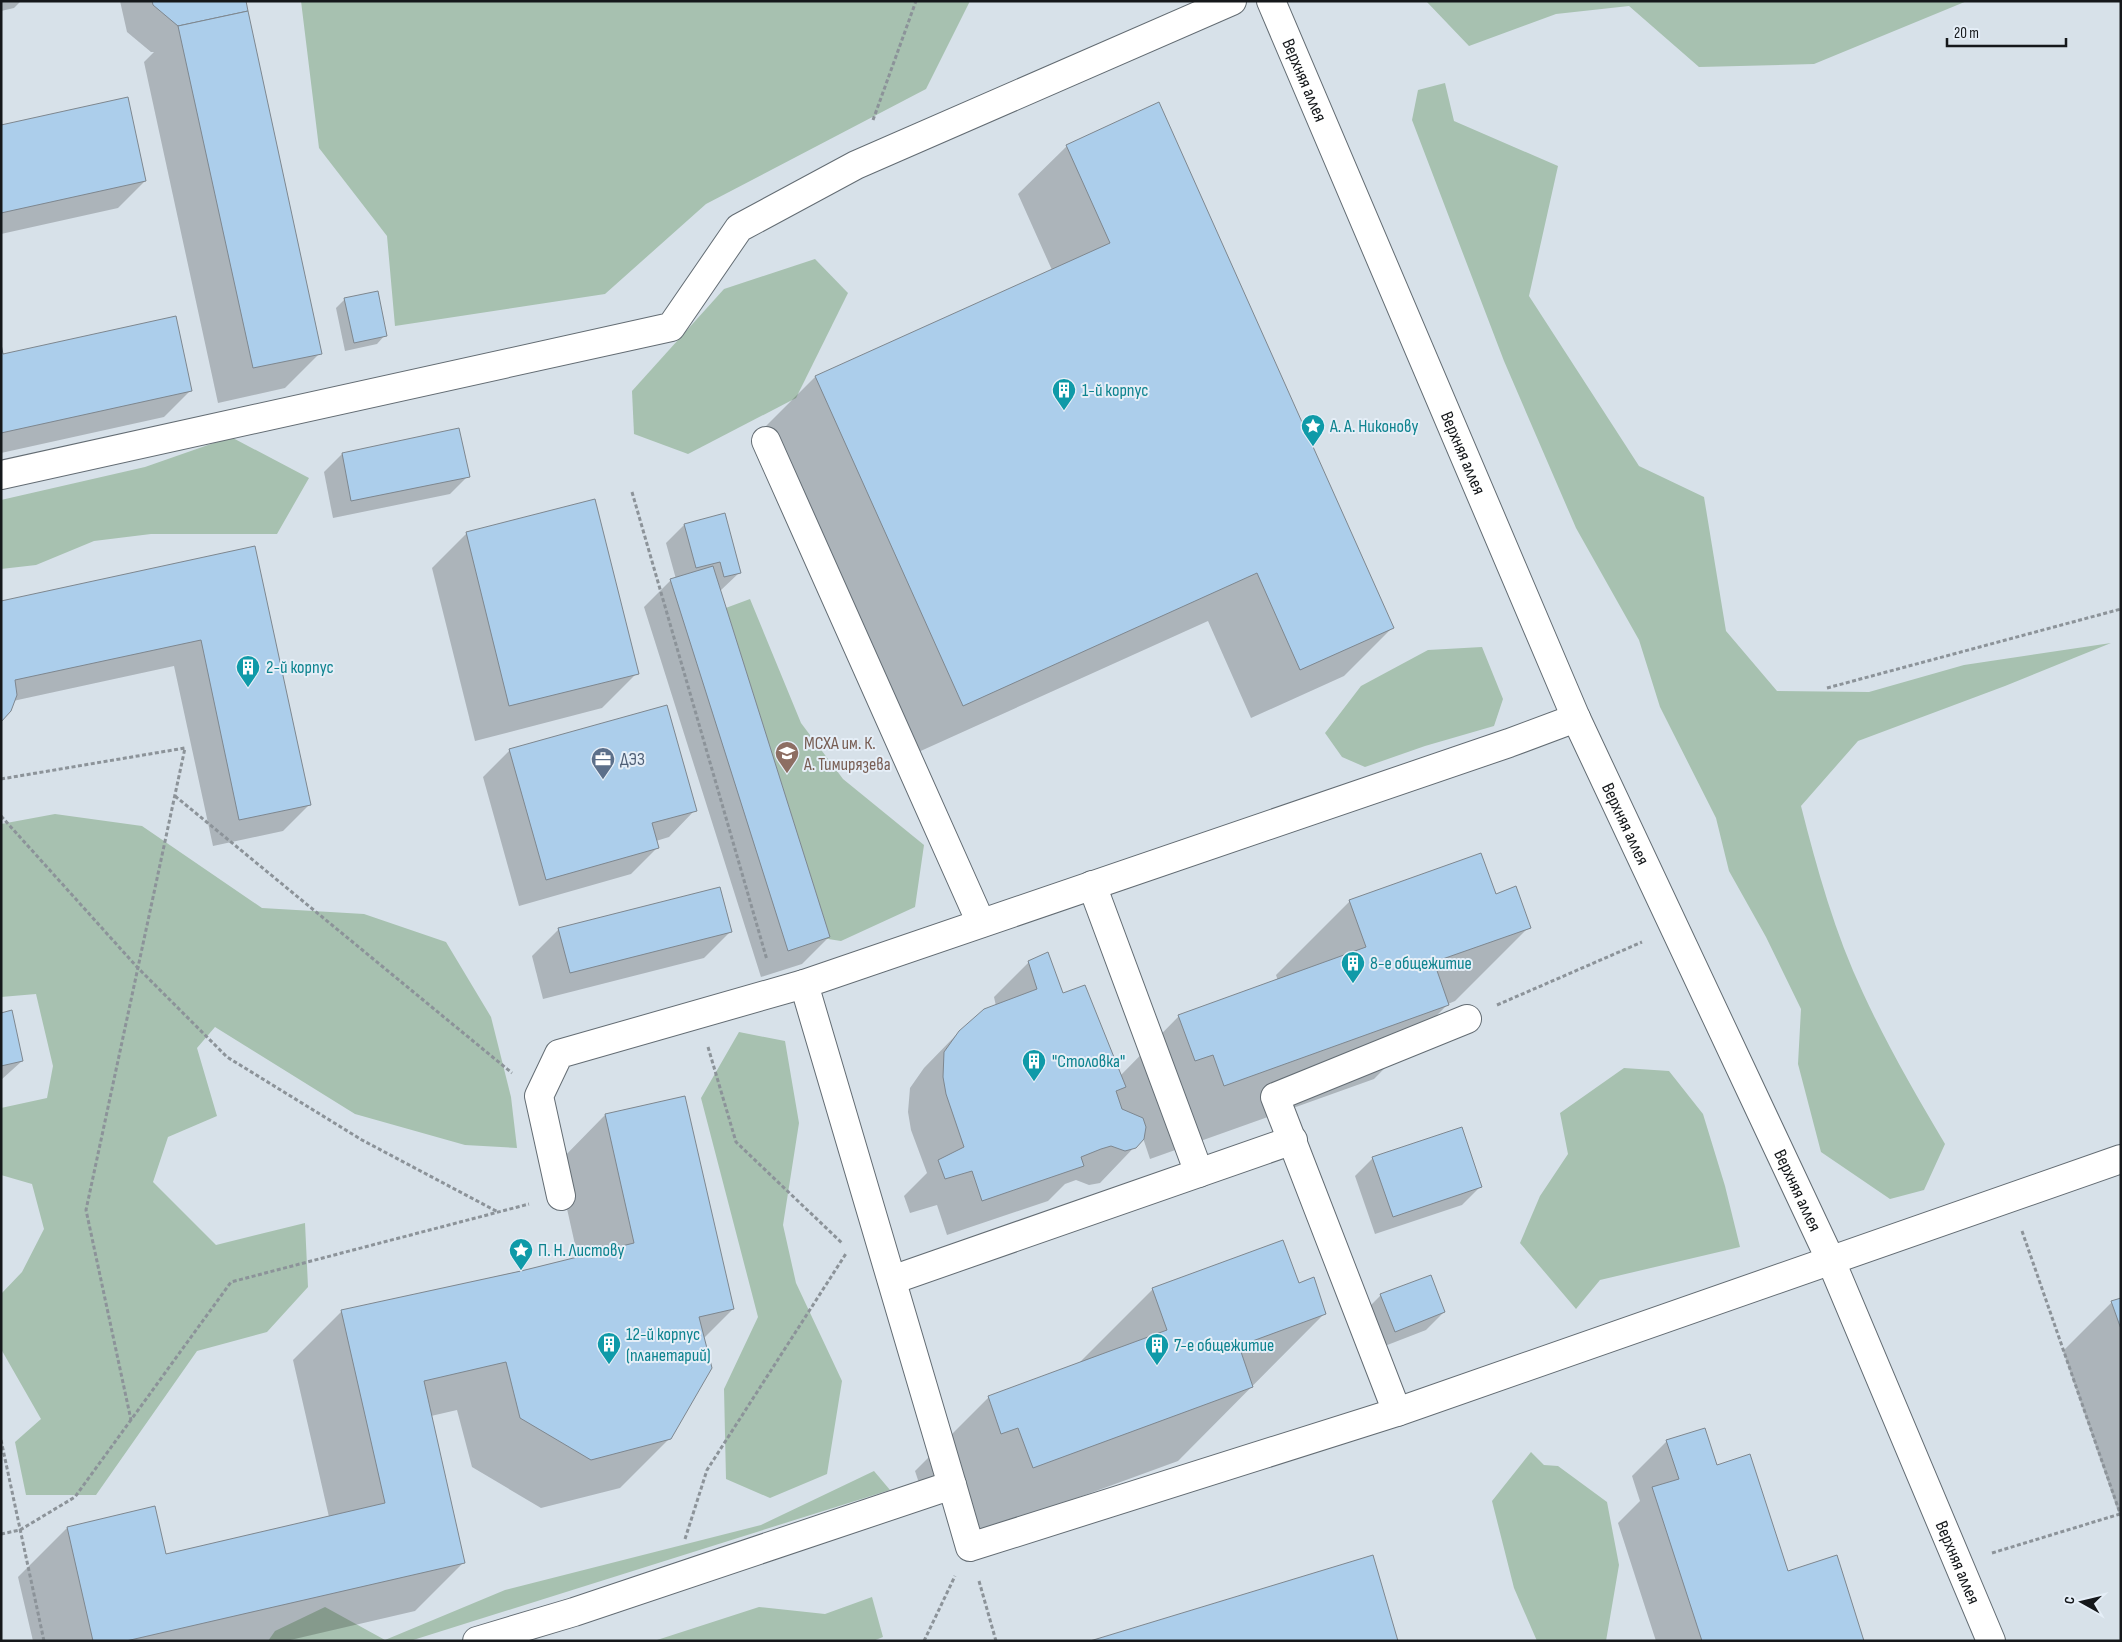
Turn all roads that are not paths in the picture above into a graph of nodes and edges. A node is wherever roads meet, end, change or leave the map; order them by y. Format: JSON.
{"nodes":[{"id":1,"x":1232,"y":1,"type":"edge"},
{"id":2,"x":1271,"y":1,"type":"edge"},
{"id":3,"x":766,"y":440,"type":"dead end"},
{"id":4,"x":1,"y":475,"type":"edge"},
{"id":5,"x":1576,"y":718,"type":"junction"},
{"id":6,"x":1092,"y":885,"type":"junction"},
{"id":7,"x":981,"y":923,"type":"junction"},
{"id":8,"x":804,"y":984,"type":"junction"},
{"id":9,"x":1467,"y":1019,"type":"road end"},
{"id":10,"x":1293,"y":1140,"type":"junction"},
{"id":11,"x":2121,"y":1159,"type":"edge"},
{"id":12,"x":1199,"y":1173,"type":"junction"},
{"id":13,"x":561,"y":1196,"type":"road end"},
{"id":14,"x":1831,"y":1262,"type":"junction"},
{"id":15,"x":892,"y":1280,"type":"junction"},
{"id":16,"x":1397,"y":1412,"type":"junction"},
{"id":17,"x":952,"y":1485,"type":"junction"},
{"id":18,"x":477,"y":1641,"type":"edge"},
{"id":19,"x":1991,"y":1641,"type":"edge"}],
"edges":[{"from":1,"to":4,"type":"street"},
{"from":2,"to":5,"type":"street","name":"Верхняя аллея"},
{"from":3,"to":7,"type":"street"},
{"from":5,"to":6,"type":"street"},
{"from":5,"to":14,"type":"street","name":"Верхняя аллея"},
{"from":6,"to":7,"type":"street"},
{"from":6,"to":12,"type":"street"},
{"from":7,"to":8,"type":"street"},
{"from":8,"to":13,"type":"street"},
{"from":8,"to":15,"type":"street"},
{"from":9,"to":10,"type":"street"},
{"from":10,"to":12,"type":"street"},
{"from":10,"to":16,"type":"street"},
{"from":11,"to":14,"type":"street"},
{"from":12,"to":15,"type":"street"},
{"from":14,"to":16,"type":"street"},
{"from":14,"to":19,"type":"street","name":"Верхняя аллея"},
{"from":15,"to":17,"type":"street"},
{"from":16,"to":17,"type":"street"},
{"from":17,"to":18,"type":"street"}]}
